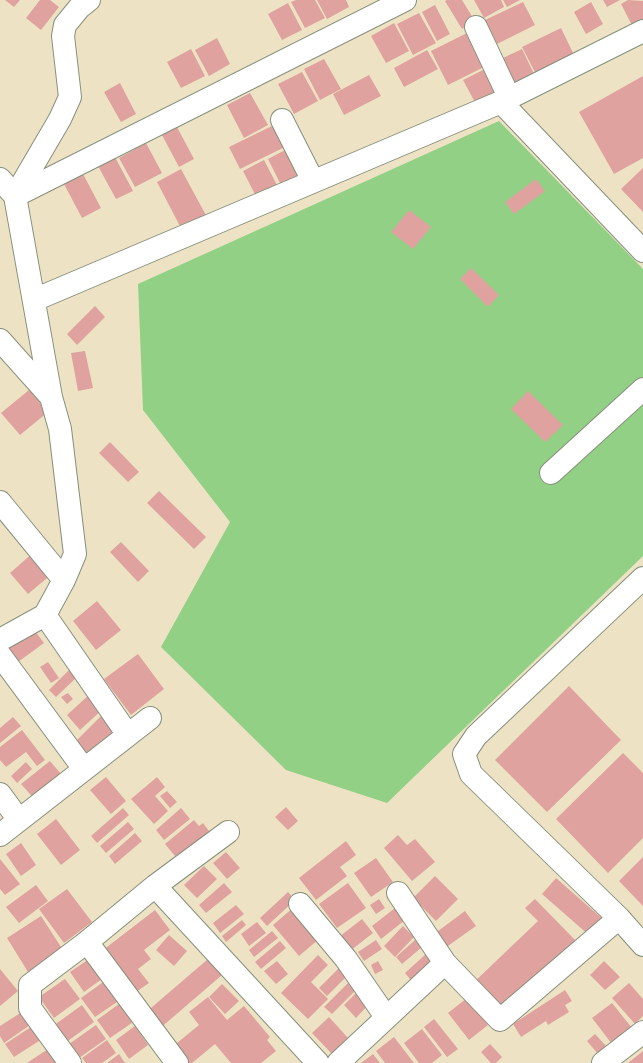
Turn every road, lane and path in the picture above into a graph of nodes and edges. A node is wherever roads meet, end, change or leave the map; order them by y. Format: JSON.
{"nodes":[{"id":1,"x":405,"y":0,"type":"edge"},
{"id":2,"x":78,"y":3,"type":"edge"},
{"id":3,"x":476,"y":27,"type":"dead end"},
{"id":4,"x":643,"y":31,"type":"edge"},
{"id":5,"x":505,"y":100,"type":"junction"},
{"id":6,"x":282,"y":120,"type":"dead end"},
{"id":7,"x":0,"y":179,"type":"edge"},
{"id":8,"x":313,"y":181,"type":"junction"},
{"id":9,"x":15,"y":196,"type":"junction"},
{"id":10,"x":643,"y":252,"type":"edge"},
{"id":11,"x":34,"y":300,"type":"junction"},
{"id":12,"x":0,"y":340,"type":"edge"},
{"id":13,"x":643,"y":389,"type":"edge"},
{"id":14,"x":51,"y":398,"type":"junction"},
{"id":15,"x":551,"y":473,"type":"dead end"},
{"id":16,"x":0,"y":502,"type":"edge"},
{"id":17,"x":643,"y":578,"type":"edge"},
{"id":18,"x":64,"y":580,"type":"junction"},
{"id":19,"x":45,"y":615,"type":"junction"},
{"id":20,"x":0,"y":640,"type":"edge"},
{"id":21,"x":0,"y":655,"type":"edge"},
{"id":22,"x":150,"y":718,"type":"dead end"},
{"id":23,"x":128,"y":735,"type":"junction"},
{"id":24,"x":84,"y":770,"type":"junction"},
{"id":25,"x":0,"y":794,"type":"edge"},
{"id":26,"x":19,"y":820,"type":"junction"},
{"id":27,"x":228,"y":832,"type":"dead end"},
{"id":28,"x":0,"y":835,"type":"edge"},
{"id":29,"x":155,"y":886,"type":"junction"},
{"id":30,"x":398,"y":893,"type":"dead end"},
{"id":31,"x":300,"y":904,"type":"dead end"},
{"id":32,"x":618,"y":918,"type":"junction"},
{"id":33,"x":87,"y":942,"type":"junction"},
{"id":34,"x":643,"y":945,"type":"edge"},
{"id":35,"x":445,"y":963,"type":"junction"},
{"id":36,"x":386,"y":1017,"type":"junction"},
{"id":37,"x":643,"y":1032,"type":"edge"},
{"id":38,"x":70,"y":1063,"type":"edge"},
{"id":39,"x":178,"y":1063,"type":"edge"},
{"id":40,"x":318,"y":1063,"type":"edge"},
{"id":41,"x":338,"y":1063,"type":"edge"},
{"id":42,"x":604,"y":1063,"type":"edge"}],
"edges":[{"from":1,"to":9,"type":"street"},
{"from":2,"to":9,"type":"street"},
{"from":3,"to":5,"type":"street"},
{"from":4,"to":5,"type":"street"},
{"from":5,"to":8,"type":"street"},
{"from":5,"to":10,"type":"street"},
{"from":6,"to":8,"type":"street"},
{"from":7,"to":9,"type":"street"},
{"from":8,"to":11,"type":"street"},
{"from":9,"to":11,"type":"street"},
{"from":11,"to":14,"type":"street"},
{"from":12,"to":14,"type":"street"},
{"from":13,"to":15,"type":"street"},
{"from":14,"to":18,"type":"street"},
{"from":16,"to":18,"type":"street"},
{"from":17,"to":32,"type":"street"},
{"from":18,"to":19,"type":"street"},
{"from":19,"to":20,"type":"street"},
{"from":19,"to":23,"type":"street"},
{"from":21,"to":24,"type":"street"},
{"from":22,"to":23,"type":"street"},
{"from":23,"to":24,"type":"street"},
{"from":24,"to":26,"type":"street"},
{"from":25,"to":26,"type":"street"},
{"from":26,"to":28,"type":"street"},
{"from":27,"to":29,"type":"street"},
{"from":29,"to":33,"type":"street"},
{"from":29,"to":40,"type":"street"},
{"from":30,"to":35,"type":"street"},
{"from":31,"to":36,"type":"street"},
{"from":32,"to":34,"type":"street"},
{"from":32,"to":35,"type":"street"},
{"from":33,"to":38,"type":"street"},
{"from":33,"to":39,"type":"street"},
{"from":35,"to":36,"type":"street"},
{"from":36,"to":41,"type":"street"},
{"from":37,"to":42,"type":"street"}]}
